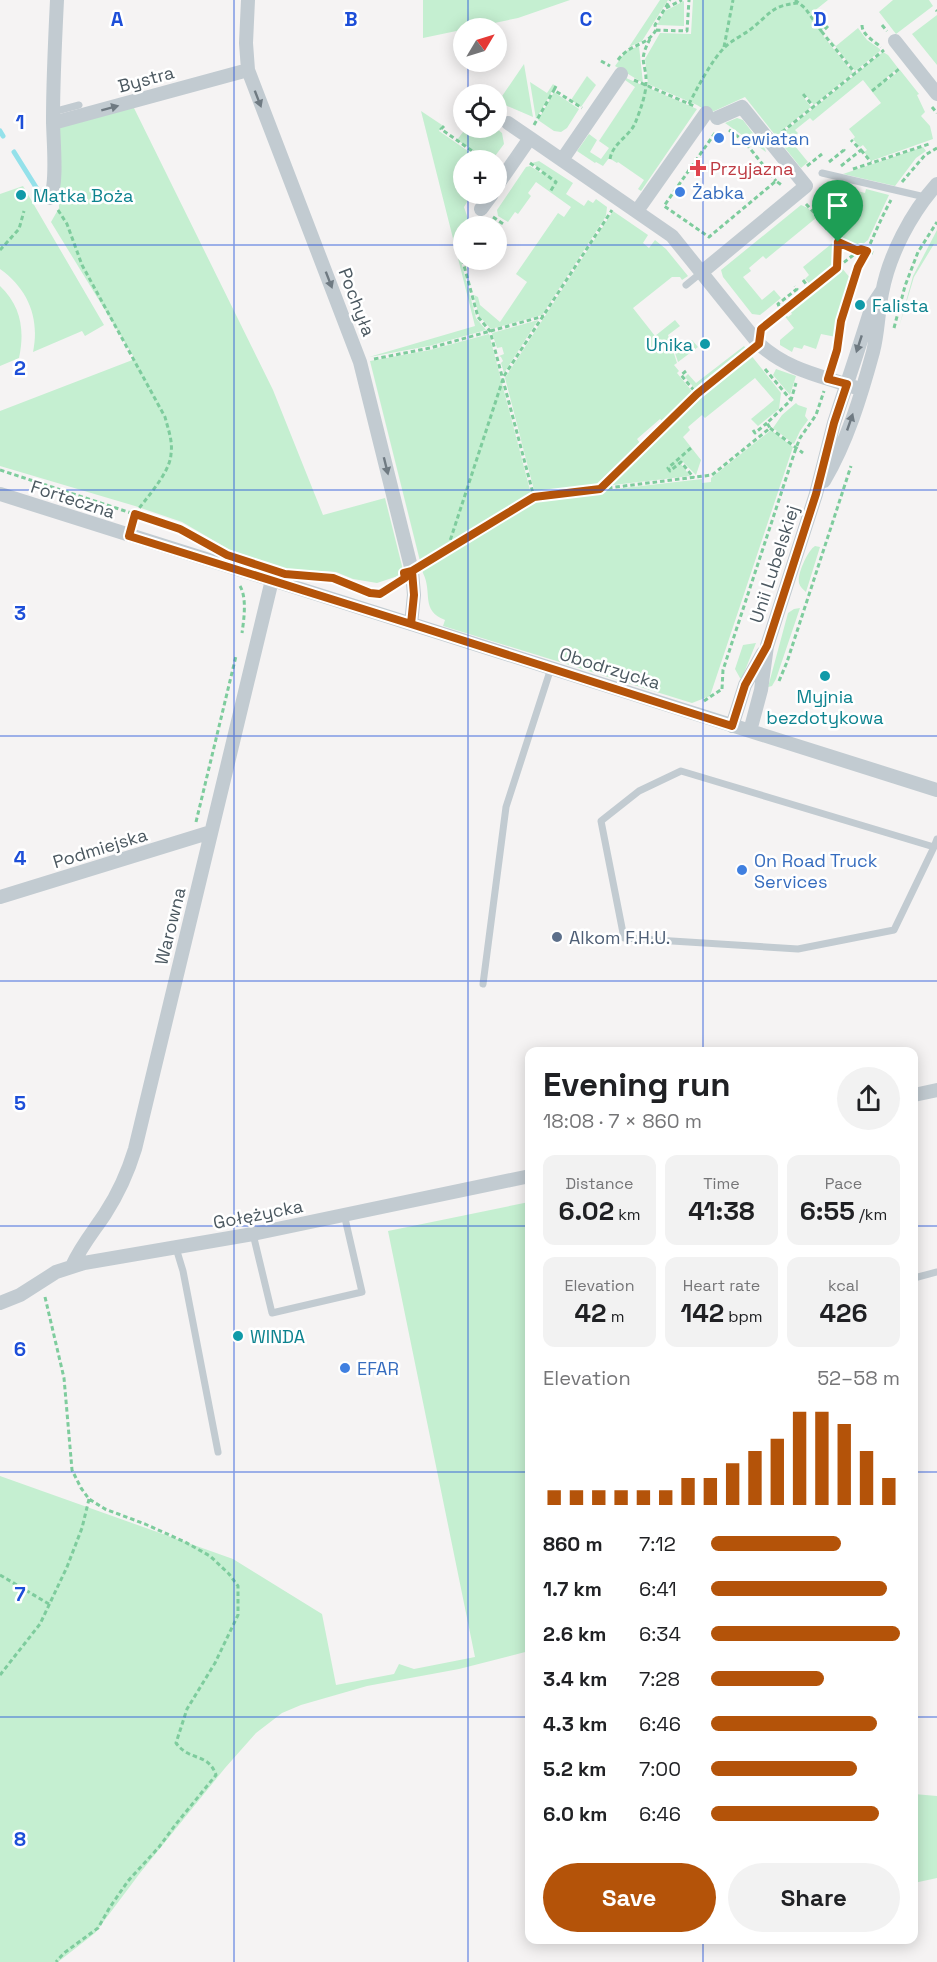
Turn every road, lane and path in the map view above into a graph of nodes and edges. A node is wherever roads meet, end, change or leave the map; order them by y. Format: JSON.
{"nodes":[{"id":1,"x":57,"y":0,"type":"edge"},
{"id":2,"x":248,"y":0,"type":"edge"},
{"id":3,"x":670,"y":0,"type":"edge"},
{"id":4,"x":682,"y":0,"type":"edge"},
{"id":5,"x":689,"y":0,"type":"edge"},
{"id":6,"x":733,"y":0,"type":"edge"},
{"id":7,"x":795,"y":0,"type":"edge"},
{"id":8,"x":799,"y":3,"type":"junction"},
{"id":9,"x":665,"y":9,"type":"junction"},
{"id":10,"x":862,"y":25,"type":"dead end"},
{"id":11,"x":828,"y":26,"type":"dead end"},
{"id":12,"x":656,"y":30,"type":"junction"},
{"id":13,"x":822,"y":32,"type":"junction"},
{"id":14,"x":650,"y":39,"type":"junction"},
{"id":15,"x":724,"y":48,"type":"junction"},
{"id":16,"x":890,"y":48,"type":"junction"},
{"id":17,"x":620,"y":58,"type":"dead end"},
{"id":18,"x":601,"y":61,"type":"dead end"},
{"id":19,"x":895,"y":61,"type":"dead end"},
{"id":20,"x":248,"y":70,"type":"junction"},
{"id":21,"x":617,"y":71,"type":"joint"},
{"id":22,"x":855,"y":73,"type":"junction"},
{"id":23,"x":872,"y":91,"type":"dead end"},
{"id":24,"x":803,"y":94,"type":"dead end"},
{"id":25,"x":933,"y":99,"type":"edge"},
{"id":26,"x":569,"y":100,"type":"dead end"},
{"id":27,"x":689,"y":104,"type":"dead end"},
{"id":28,"x":79,"y":105,"type":"dead end"},
{"id":29,"x":814,"y":107,"type":"junction"},
{"id":30,"x":937,"y":113,"type":"edge"},
{"id":31,"x":53,"y":117,"type":"junction"},
{"id":32,"x":508,"y":123,"type":"dead end"},
{"id":33,"x":444,"y":126,"type":"dead end"},
{"id":34,"x":715,"y":133,"type":"dead end"},
{"id":35,"x":529,"y":137,"type":"junction"},
{"id":36,"x":929,"y":144,"type":"dead end"},
{"id":37,"x":842,"y":148,"type":"dead end"},
{"id":38,"x":937,"y":148,"type":"edge"},
{"id":39,"x":471,"y":150,"type":"edge"},
{"id":40,"x":861,"y":150,"type":"dead end"},
{"id":41,"x":778,"y":151,"type":"junction"},
{"id":42,"x":822,"y":154,"type":"dead end"},
{"id":43,"x":610,"y":159,"type":"dead end"},
{"id":44,"x":534,"y":160,"type":"dead end"},
{"id":45,"x":562,"y":160,"type":"junction"},
{"id":46,"x":813,"y":161,"type":"dead end"},
{"id":47,"x":528,"y":162,"type":"junction"},
{"id":48,"x":829,"y":162,"type":"dead end"},
{"id":49,"x":871,"y":162,"type":"junction"},
{"id":50,"x":523,"y":166,"type":"dead end"},
{"id":51,"x":851,"y":169,"type":"dead end"},
{"id":52,"x":507,"y":170,"type":"edge"},
{"id":53,"x":826,"y":175,"type":"joint"},
{"id":54,"x":937,"y":184,"type":"edge"},
{"id":55,"x":896,"y":191,"type":"junction"},
{"id":56,"x":550,"y":192,"type":"dead end"},
{"id":57,"x":925,"y":197,"type":"junction"},
{"id":58,"x":50,"y":198,"type":"joint"},
{"id":59,"x":792,"y":198,"type":"junction"},
{"id":60,"x":619,"y":199,"type":"junction"},
{"id":61,"x":485,"y":204,"type":"edge"},
{"id":62,"x":482,"y":209,"type":"dead end"},
{"id":63,"x":24,"y":211,"type":"dead end"},
{"id":64,"x":637,"y":211,"type":"junction"},
{"id":65,"x":825,"y":229,"type":"dead end"},
{"id":66,"x":838,"y":242,"type":"junction"},
{"id":67,"x":0,"y":250,"type":"edge"},
{"id":68,"x":858,"y":251,"type":"junction"},
{"id":69,"x":867,"y":251,"type":"junction"},
{"id":70,"x":873,"y":253,"type":"dead end"},
{"id":71,"x":837,"y":268,"type":"junction"},
{"id":72,"x":465,"y":270,"type":"edge"},
{"id":73,"x":702,"y":272,"type":"junction"},
{"id":74,"x":803,"y":280,"type":"dead end"},
{"id":75,"x":686,"y":285,"type":"dead end"},
{"id":76,"x":795,"y":286,"type":"dead end"},
{"id":77,"x":810,"y":290,"type":"junction"},
{"id":78,"x":882,"y":291,"type":"junction"},
{"id":79,"x":782,"y":313,"type":"junction"},
{"id":80,"x":544,"y":316,"type":"junction"},
{"id":81,"x":761,"y":329,"type":"junction"},
{"id":82,"x":490,"y":331,"type":"junction"},
{"id":83,"x":763,"y":340,"type":"junction"},
{"id":84,"x":360,"y":362,"type":"junction"},
{"id":85,"x":764,"y":367,"type":"dead end"},
{"id":86,"x":801,"y":370,"type":"junction"},
{"id":87,"x":686,"y":371,"type":"dead end"},
{"id":88,"x":828,"y":379,"type":"junction"},
{"id":89,"x":503,"y":380,"type":"junction"},
{"id":90,"x":850,"y":386,"type":"junction"},
{"id":91,"x":697,"y":394,"type":"junction"},
{"id":92,"x":791,"y":400,"type":"junction"},
{"id":93,"x":766,"y":423,"type":"junction"},
{"id":94,"x":770,"y":428,"type":"junction"},
{"id":95,"x":753,"y":430,"type":"dead end"},
{"id":96,"x":691,"y":448,"type":"dead end"},
{"id":97,"x":796,"y":448,"type":"junction"},
{"id":98,"x":803,"y":453,"type":"dead end"},
{"id":99,"x":0,"y":470,"type":"edge"},
{"id":100,"x":694,"y":478,"type":"junction"},
{"id":101,"x":600,"y":489,"type":"junction"},
{"id":102,"x":0,"y":494,"type":"edge"},
{"id":103,"x":816,"y":494,"type":"junction"},
{"id":104,"x":534,"y":497,"type":"junction"},
{"id":105,"x":135,"y":514,"type":"junction"},
{"id":106,"x":129,"y":536,"type":"junction"},
{"id":107,"x":208,"y":544,"type":"dead end"},
{"id":108,"x":448,"y":549,"type":"junction"},
{"id":109,"x":412,"y":571,"type":"junction"},
{"id":110,"x":315,"y":577,"type":"dead end"},
{"id":111,"x":235,"y":580,"type":"dead end"},
{"id":112,"x":272,"y":580,"type":"junction"},
{"id":113,"x":411,"y":624,"type":"junction"},
{"id":114,"x":239,"y":644,"type":"dead end"},
{"id":115,"x":767,"y":646,"type":"junction"},
{"id":116,"x":237,"y":655,"type":"dead end"},
{"id":117,"x":551,"y":668,"type":"junction"},
{"id":118,"x":722,"y":689,"type":"dead end"},
{"id":119,"x":732,"y":726,"type":"junction"},
{"id":120,"x":750,"y":731,"type":"junction"},
{"id":121,"x":937,"y":790,"type":"edge"},
{"id":122,"x":211,"y":832,"type":"junction"},
{"id":123,"x":192,"y":838,"type":"junction"},
{"id":124,"x":937,"y":838,"type":"edge"},
{"id":125,"x":934,"y":848,"type":"junction"},
{"id":126,"x":0,"y":897,"type":"edge"},
{"id":127,"x":483,"y":984,"type":"dead end"},
{"id":128,"x":937,"y":1090,"type":"edge"},
{"id":129,"x":918,"y":1094,"type":"edge"},
{"id":130,"x":525,"y":1177,"type":"edge"},
{"id":131,"x":344,"y":1214,"type":"junction"},
{"id":132,"x":253,"y":1234,"type":"junction"},
{"id":133,"x":176,"y":1248,"type":"junction"},
{"id":134,"x":72,"y":1266,"type":"junction"},
{"id":135,"x":937,"y":1272,"type":"edge"},
{"id":136,"x":918,"y":1277,"type":"edge"},
{"id":137,"x":41,"y":1281,"type":"junction"},
{"id":138,"x":0,"y":1303,"type":"edge"},
{"id":139,"x":218,"y":1452,"type":"dead end"},
{"id":140,"x":89,"y":1499,"type":"junction"},
{"id":141,"x":0,"y":1575,"type":"edge"},
{"id":142,"x":49,"y":1604,"type":"junction"},
{"id":143,"x":0,"y":1675,"type":"edge"},
{"id":144,"x":56,"y":1962,"type":"edge"}],
"edges":[{"from":1,"to":31,"type":"street"},
{"from":2,"to":20,"type":"street","name":"Pochyła"},
{"from":3,"to":9,"type":"path"},
{"from":4,"to":9,"type":"path"},
{"from":5,"to":12,"type":"path"},
{"from":6,"to":15,"type":"path"},
{"from":7,"to":8,"type":"path"},
{"from":8,"to":13,"type":"path"},
{"from":8,"to":15,"type":"path"},
{"from":9,"to":12,"type":"path"},
{"from":10,"to":16,"type":"path"},
{"from":11,"to":13,"type":"path"},
{"from":12,"to":14,"type":"path"},
{"from":13,"to":22,"type":"path"},
{"from":14,"to":17,"type":"path"},
{"from":14,"to":43,"type":"path"},
{"from":15,"to":27,"type":"path"},
{"from":16,"to":22,"type":"path"},
{"from":16,"to":25,"type":"street"},
{"from":18,"to":21,"type":"path"},
{"from":19,"to":23,"type":"path"},
{"from":31,"to":20,"type":"street","name":"Bystra","one_way":true},
{"from":20,"to":84,"type":"street","name":"Pochyła","one_way":true},
{"from":21,"to":45,"type":"street"},
{"from":22,"to":29,"type":"path"},
{"from":24,"to":29,"type":"path"},
{"from":25,"to":30,"type":"path"},
{"from":26,"to":35,"type":"path"},
{"from":28,"to":31,"type":"lane"},
{"from":29,"to":41,"type":"path"},
{"from":31,"to":58,"type":"street"},
{"from":32,"to":35,"type":"street"},
{"from":33,"to":39,"type":"path"},
{"from":34,"to":59,"type":"path"},
{"from":35,"to":45,"type":"street"},
{"from":35,"to":52,"type":"street"},
{"from":36,"to":49,"type":"path"},
{"from":37,"to":48,"type":"path"},
{"from":38,"to":55,"type":"path"},
{"from":40,"to":49,"type":"path"},
{"from":41,"to":59,"type":"street"},
{"from":41,"to":64,"type":"street"},
{"from":42,"to":46,"type":"path"},
{"from":44,"to":47,"type":"path"},
{"from":45,"to":60,"type":"street"},
{"from":47,"to":50,"type":"path"},
{"from":47,"to":56,"type":"path"},
{"from":49,"to":51,"type":"path"},
{"from":53,"to":55,"type":"lane"},
{"from":53,"to":66,"type":"path"},
{"from":54,"to":57,"type":"street","name":"Unii Lubelskiej"},
{"from":55,"to":57,"type":"lane"},
{"from":55,"to":69,"type":"path"},
{"from":57,"to":78,"type":"street","name":"Unii Lubelskiej"},
{"from":58,"to":105,"type":"path"},
{"from":59,"to":65,"type":"path"},
{"from":59,"to":73,"type":"street"},
{"from":60,"to":64,"type":"street"},
{"from":60,"to":80,"type":"path"},
{"from":61,"to":62,"type":"street"},
{"from":63,"to":67,"type":"path"},
{"from":64,"to":73,"type":"street"},
{"from":66,"to":68,"type":"path"},
{"from":66,"to":71,"type":"path"},
{"from":68,"to":69,"type":"path"},
{"from":68,"to":71,"type":"path"},
{"from":69,"to":70,"type":"path"},
{"from":69,"to":88,"type":"path"},
{"from":71,"to":77,"type":"path"},
{"from":72,"to":82,"type":"path"},
{"from":73,"to":75,"type":"lane"},
{"from":73,"to":83,"type":"street"},
{"from":74,"to":77,"type":"path"},
{"from":76,"to":79,"type":"path"},
{"from":77,"to":79,"type":"path"},
{"from":78,"to":90,"type":"street","name":"Unii Lubelskiej","one_way":true},
{"from":103,"to":78,"type":"street","name":"Unii Lubelskiej","one_way":true},
{"from":79,"to":81,"type":"path"},
{"from":80,"to":82,"type":"path"},
{"from":80,"to":89,"type":"path"},
{"from":81,"to":83,"type":"path"},
{"from":81,"to":83,"type":"path"},
{"from":82,"to":84,"type":"path"},
{"from":82,"to":89,"type":"path"},
{"from":83,"to":86,"type":"street"},
{"from":83,"to":91,"type":"path"},
{"from":84,"to":109,"type":"street","name":"Pochyła","one_way":true},
{"from":85,"to":92,"type":"path"},
{"from":86,"to":88,"type":"street"},
{"from":86,"to":92,"type":"path"},
{"from":87,"to":91,"type":"path"},
{"from":88,"to":90,"type":"street"},
{"from":88,"to":97,"type":"path"},
{"from":89,"to":104,"type":"path"},
{"from":89,"to":108,"type":"path"},
{"from":90,"to":103,"type":"street","name":"Unii Lubelskiej"},
{"from":91,"to":101,"type":"path"},
{"from":92,"to":93,"type":"path"},
{"from":93,"to":94,"type":"path"},
{"from":93,"to":95,"type":"path"},
{"from":94,"to":97,"type":"path"},
{"from":94,"to":100,"type":"path"},
{"from":96,"to":100,"type":"path"},
{"from":97,"to":98,"type":"path"},
{"from":97,"to":118,"type":"path"},
{"from":99,"to":105,"type":"path"},
{"from":100,"to":101,"type":"path"},
{"from":101,"to":104,"type":"path"},
{"from":102,"to":106,"type":"street","name":"Forteczna"},
{"from":103,"to":115,"type":"street","name":"Unii Lubelskiej"},
{"from":104,"to":108,"type":"path"},
{"from":105,"to":106,"type":"path"},
{"from":105,"to":107,"type":"path"},
{"from":106,"to":112,"type":"street","name":"Forteczna"},
{"from":108,"to":109,"type":"path"},
{"from":109,"to":110,"type":"path"},
{"from":109,"to":113,"type":"street","name":"Pochyła"},
{"from":111,"to":114,"type":"path"},
{"from":112,"to":113,"type":"street","name":"Obodrzycka"},
{"from":112,"to":122,"type":"street","name":"Warowna"},
{"from":113,"to":117,"type":"street","name":"Obodrzycka"},
{"from":115,"to":119,"type":"street","name":"Unii Lubelskiej"},
{"from":115,"to":120,"type":"street","name":"Unii Lubelskiej"},
{"from":116,"to":123,"type":"path"},
{"from":117,"to":119,"type":"street","name":"Obodrzycka"},
{"from":117,"to":127,"type":"lane"},
{"from":119,"to":120,"type":"street","name":"Obodrzycka"},
{"from":120,"to":121,"type":"street","name":"Obodrzycka"},
{"from":122,"to":123,"type":"street","name":"Podmiejska"},
{"from":122,"to":134,"type":"street","name":"Warowna"},
{"from":123,"to":126,"type":"street","name":"Podmiejska"},
{"from":124,"to":125,"type":"lane"},
{"from":125,"to":125,"type":"lane"},
{"from":128,"to":129,"type":"street"},
{"from":130,"to":131,"type":"street","name":"Gołężycka"},
{"from":131,"to":132,"type":"street","name":"Gołężycka"},
{"from":131,"to":132,"type":"lane"},
{"from":132,"to":133,"type":"street","name":"Gołężycka"},
{"from":133,"to":134,"type":"street","name":"Gołężycka"},
{"from":133,"to":139,"type":"lane"},
{"from":134,"to":137,"type":"street","name":"Gołężycka"},
{"from":135,"to":136,"type":"lane"},
{"from":137,"to":138,"type":"street","name":"Gołężycka"},
{"from":137,"to":140,"type":"path"},
{"from":140,"to":142,"type":"path"},
{"from":140,"to":144,"type":"path"},
{"from":141,"to":142,"type":"path"},
{"from":142,"to":143,"type":"path"}]}
